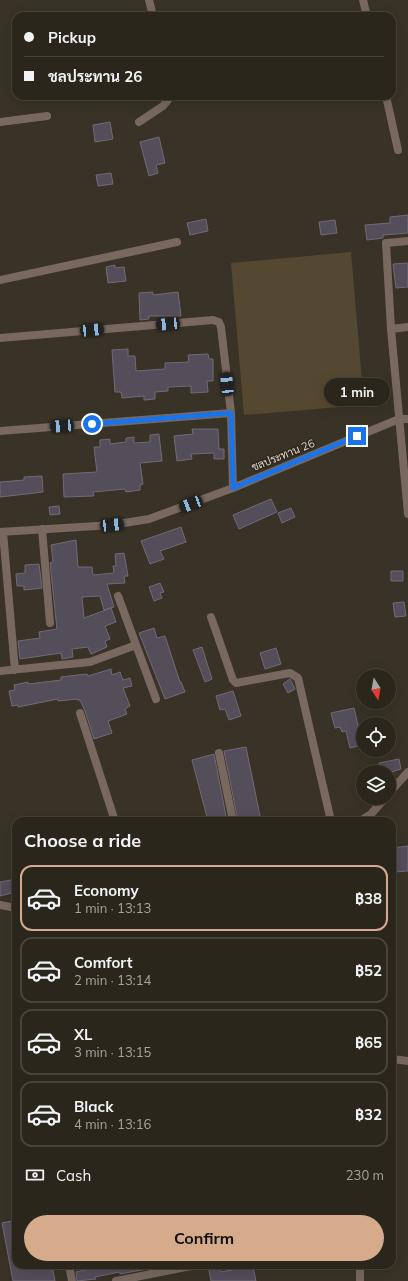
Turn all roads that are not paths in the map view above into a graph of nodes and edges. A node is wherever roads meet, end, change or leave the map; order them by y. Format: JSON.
{"nodes":[{"id":1,"x":149,"y":0,"type":"edge"},
{"id":2,"x":363,"y":0,"type":"edge"},
{"id":3,"x":152,"y":12,"type":"edge"},
{"id":4,"x":366,"y":12,"type":"edge"},
{"id":5,"x":168,"y":100,"type":"edge"},
{"id":6,"x":387,"y":100,"type":"edge"},
{"id":7,"x":47,"y":116,"type":"dead end"},
{"id":8,"x":0,"y":122,"type":"edge"},
{"id":9,"x":139,"y":122,"type":"dead end"},
{"id":10,"x":398,"y":150,"type":"dead end"},
{"id":11,"x":408,"y":241,"type":"edge"},
{"id":12,"x":177,"y":242,"type":"dead end"},
{"id":13,"x":0,"y":280,"type":"edge"},
{"id":14,"x":408,"y":328,"type":"edge"},
{"id":15,"x":391,"y":329,"type":"junction"},
{"id":16,"x":0,"y":338,"type":"edge"},
{"id":17,"x":231,"y":413,"type":"junction"},
{"id":18,"x":399,"y":419,"type":"junction"},
{"id":19,"x":408,"y":419,"type":"edge"},
{"id":20,"x":0,"y":431,"type":"edge"},
{"id":21,"x":233,"y":488,"type":"junction"},
{"id":22,"x":408,"y":514,"type":"edge"},
{"id":23,"x":42,"y":529,"type":"junction"},
{"id":24,"x":1,"y":532,"type":"edge"},
{"id":25,"x":118,"y":596,"type":"dead end"},
{"id":26,"x":211,"y":617,"type":"dead end"},
{"id":27,"x":50,"y":623,"type":"dead end"},
{"id":28,"x":136,"y":645,"type":"junction"},
{"id":29,"x":15,"y":670,"type":"junction"},
{"id":30,"x":0,"y":671,"type":"edge"},
{"id":31,"x":156,"y":699,"type":"dead end"},
{"id":32,"x":80,"y":713,"type":"dead end"},
{"id":33,"x":219,"y":752,"type":"dead end"},
{"id":34,"x":408,"y":772,"type":"edge"},
{"id":35,"x":396,"y":785,"type":"edge"},
{"id":36,"x":379,"y":805,"type":"edge"},
{"id":37,"x":114,"y":817,"type":"edge"},
{"id":38,"x":232,"y":817,"type":"edge"},
{"id":39,"x":329,"y":817,"type":"edge"},
{"id":40,"x":366,"y":817,"type":"edge"},
{"id":41,"x":0,"y":905,"type":"edge"},
{"id":42,"x":12,"y":907,"type":"edge"},
{"id":43,"x":396,"y":1060,"type":"edge"},
{"id":44,"x":408,"y":1061,"type":"edge"},
{"id":45,"x":70,"y":1269,"type":"edge"},
{"id":46,"x":183,"y":1269,"type":"edge"},
{"id":47,"x":360,"y":1269,"type":"edge"},
{"id":48,"x":160,"y":1277,"type":"edge"},
{"id":49,"x":72,"y":1281,"type":"edge"},
{"id":50,"x":116,"y":1281,"type":"edge"},
{"id":51,"x":360,"y":1281,"type":"edge"}],
"edges":[{"from":1,"to":3,"type":"street"},
{"from":2,"to":4,"type":"street"},
{"from":5,"to":9,"type":"street"},
{"from":6,"to":10,"type":"street"},
{"from":7,"to":8,"type":"street"},
{"from":11,"to":15,"type":"street"},
{"from":12,"to":13,"type":"street"},
{"from":14,"to":15,"type":"street"},
{"from":15,"to":18,"type":"street"},
{"from":16,"to":17,"type":"street"},
{"from":17,"to":20,"type":"street"},
{"from":17,"to":21,"type":"street"},
{"from":18,"to":19,"type":"street","name":"ชลประทาน 26"},
{"from":18,"to":21,"type":"street","name":"ชลประทาน 26"},
{"from":18,"to":22,"type":"street"},
{"from":21,"to":23,"type":"street","name":"ชลประทาน 26"},
{"from":23,"to":24,"type":"street","name":"ชลประทาน 26"},
{"from":23,"to":27,"type":"street"},
{"from":24,"to":29,"type":"street"},
{"from":25,"to":28,"type":"street"},
{"from":26,"to":39,"type":"street"},
{"from":28,"to":29,"type":"street"},
{"from":28,"to":31,"type":"street"},
{"from":29,"to":30,"type":"street"},
{"from":32,"to":37,"type":"street"},
{"from":33,"to":38,"type":"street"},
{"from":34,"to":35,"type":"street"},
{"from":36,"to":40,"type":"street"},
{"from":41,"to":42,"type":"street"},
{"from":43,"to":44,"type":"street"},
{"from":45,"to":49,"type":"street"},
{"from":46,"to":48,"type":"street"},
{"from":47,"to":51,"type":"street"},
{"from":48,"to":50,"type":"street"}]}
